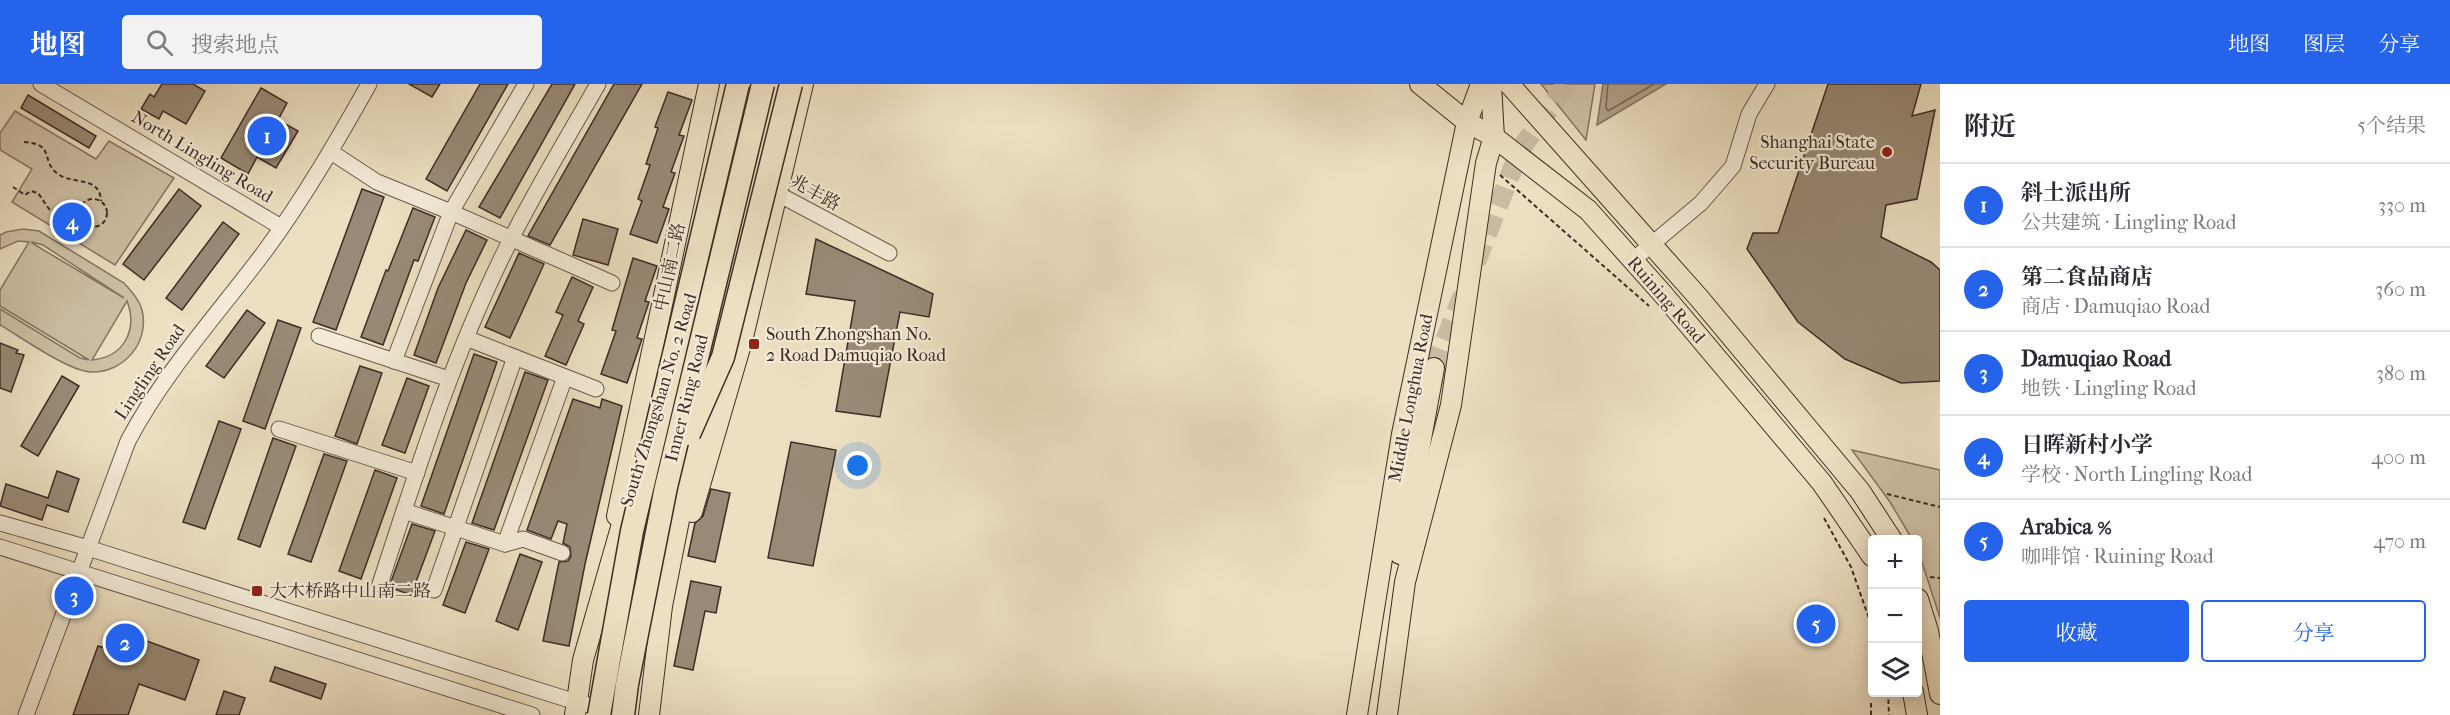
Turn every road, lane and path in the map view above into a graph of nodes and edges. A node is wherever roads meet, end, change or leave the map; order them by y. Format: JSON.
{"nodes":[{"id":1,"x":41,"y":84,"type":"edge"},
{"id":2,"x":369,"y":84,"type":"edge"},
{"id":3,"x":526,"y":84,"type":"edge"},
{"id":4,"x":598,"y":84,"type":"edge"},
{"id":5,"x":709,"y":84,"type":"edge"},
{"id":6,"x":723,"y":84,"type":"edge"},
{"id":7,"x":739,"y":84,"type":"edge"},
{"id":8,"x":763,"y":84,"type":"edge"},
{"id":9,"x":776,"y":84,"type":"edge"},
{"id":10,"x":791,"y":84,"type":"edge"},
{"id":11,"x":803,"y":84,"type":"edge"},
{"id":12,"x":1420,"y":84,"type":"edge"},
{"id":13,"x":1442,"y":84,"type":"edge"},
{"id":14,"x":1481,"y":84,"type":"edge"},
{"id":15,"x":1491,"y":84,"type":"edge"},
{"id":16,"x":1509,"y":84,"type":"edge"},
{"id":17,"x":1767,"y":84,"type":"edge"},
{"id":18,"x":1467,"y":122,"type":"junction"},
{"id":19,"x":1494,"y":136,"type":"junction"},
{"id":20,"x":24,"y":142,"type":"dead end"},
{"id":21,"x":331,"y":152,"type":"junction"},
{"id":22,"x":1486,"y":163,"type":"junction"},
{"id":23,"x":721,"y":171,"type":"junction"},
{"id":24,"x":752,"y":184,"type":"junction"},
{"id":25,"x":13,"y":187,"type":"dead end"},
{"id":26,"x":778,"y":194,"type":"junction"},
{"id":27,"x":101,"y":201,"type":"junction"},
{"id":28,"x":451,"y":212,"type":"junction"},
{"id":29,"x":79,"y":216,"type":"junction"},
{"id":30,"x":281,"y":227,"type":"junction"},
{"id":31,"x":511,"y":239,"type":"junction"},
{"id":32,"x":1652,"y":244,"type":"junction"},
{"id":33,"x":889,"y":253,"type":"dead end"},
{"id":34,"x":1633,"y":260,"type":"junction"},
{"id":35,"x":612,"y":283,"type":"dead end"},
{"id":36,"x":1650,"y":307,"type":"dead end"},
{"id":37,"x":319,"y":336,"type":"dead end"},
{"id":38,"x":466,"y":338,"type":"junction"},
{"id":39,"x":515,"y":357,"type":"junction"},
{"id":40,"x":394,"y":361,"type":"junction"},
{"id":41,"x":1434,"y":368,"type":"tunnel mouth"},
{"id":42,"x":565,"y":377,"type":"junction"},
{"id":43,"x":449,"y":379,"type":"junction"},
{"id":44,"x":596,"y":389,"type":"dead end"},
{"id":45,"x":279,"y":429,"type":"dead end"},
{"id":46,"x":417,"y":473,"type":"junction"},
{"id":47,"x":666,"y":487,"type":"junction"},
{"id":48,"x":642,"y":490,"type":"junction"},
{"id":49,"x":1887,"y":494,"type":"dead end"},
{"id":50,"x":1940,"y":507,"type":"edge"},
{"id":51,"x":404,"y":511,"type":"junction"},
{"id":52,"x":1822,"y":514,"type":"dead end"},
{"id":53,"x":0,"y":523,"type":"edge"},
{"id":54,"x":454,"y":528,"type":"junction"},
{"id":55,"x":1889,"y":535,"type":"edge"},
{"id":56,"x":505,"y":544,"type":"junction"},
{"id":57,"x":0,"y":547,"type":"edge"},
{"id":58,"x":88,"y":548,"type":"junction"},
{"id":59,"x":1868,"y":549,"type":"edge"},
{"id":60,"x":562,"y":553,"type":"dead end"},
{"id":61,"x":79,"y":572,"type":"junction"},
{"id":62,"x":1930,"y":577,"type":"dead end"},
{"id":63,"x":1940,"y":578,"type":"edge"},
{"id":64,"x":380,"y":584,"type":"dead end"},
{"id":65,"x":434,"y":590,"type":"dead end"},
{"id":66,"x":662,"y":606,"type":"junction"},
{"id":67,"x":1922,"y":614,"type":"edge"},
{"id":68,"x":1868,"y":616,"type":"edge"},
{"id":69,"x":584,"y":660,"type":"junction"},
{"id":70,"x":1395,"y":667,"type":"junction"},
{"id":71,"x":1940,"y":694,"type":"edge"},
{"id":72,"x":1888,"y":697,"type":"edge"},
{"id":73,"x":1914,"y":697,"type":"edge"},
{"id":74,"x":1871,"y":702,"type":"dead end"},
{"id":75,"x":576,"y":709,"type":"edge"},
{"id":76,"x":26,"y":715,"type":"edge"},
{"id":77,"x":532,"y":715,"type":"edge"},
{"id":78,"x":599,"y":715,"type":"edge"},
{"id":79,"x":623,"y":715,"type":"edge"},
{"id":80,"x":634,"y":715,"type":"edge"},
{"id":81,"x":649,"y":715,"type":"edge"},
{"id":82,"x":1357,"y":715,"type":"edge"},
{"id":83,"x":1387,"y":715,"type":"edge"},
{"id":84,"x":1870,"y":715,"type":"edge"},
{"id":85,"x":1889,"y":715,"type":"edge"},
{"id":86,"x":1917,"y":715,"type":"edge"}],
"edges":[{"from":1,"to":30,"type":"street","name":"North Lingling Road"},
{"from":2,"to":21,"type":"street","name":"Lingling Road"},
{"from":3,"to":28,"type":"street"},
{"from":4,"to":31,"type":"street"},
{"from":5,"to":69,"type":"main road","name":"中山南二路"},
{"from":6,"to":48,"type":"highway","bridge":true},
{"from":7,"to":23,"type":"main road","name":"South Zhongshan No. 2 Road"},
{"from":7,"to":48,"type":"highway","name":"Inner Ring Road","bridge":true},
{"from":8,"to":47,"type":"highway","name":"Inner Ring Road","bridge":true},
{"from":9,"to":24,"type":"main road","name":"South Zhongshan No. 2 Road"},
{"from":10,"to":47,"type":"highway","bridge":true},
{"from":11,"to":26,"type":"main road"},
{"from":12,"to":18,"type":"main road","name":"Ruining Road"},
{"from":13,"to":18,"type":"main road"},
{"from":14,"to":18,"type":"main road","name":"Middle Longhua Road"},
{"from":15,"to":19,"type":"main road","name":"Middle Longhua Road"},
{"from":16,"to":32,"type":"main road","name":"Ruining Road"},
{"from":17,"to":32,"type":"street"},
{"from":18,"to":19,"type":"main road","name":"Ruining Road"},
{"from":18,"to":82,"type":"main road","name":"Middle Longhua Road"},
{"from":19,"to":22,"type":"main road","name":"Middle Longhua Road"},
{"from":19,"to":34,"type":"main road","name":"Ruining Road"},
{"from":20,"to":27,"type":"path"},
{"from":21,"to":28,"type":"street"},
{"from":21,"to":30,"type":"street","name":"Lingling Road"},
{"from":22,"to":36,"type":"path"},
{"from":22,"to":70,"type":"main road","name":"Middle Longhua Road"},
{"from":23,"to":24,"type":"street","name":"兆丰路"},
{"from":23,"to":69,"type":"main road","name":"South Zhongshan No. 2 Road"},
{"from":24,"to":26,"type":"street","name":"兆丰路"},
{"from":24,"to":66,"type":"main road","name":"South Zhongshan No. 2 Road"},
{"from":25,"to":29,"type":"path"},
{"from":26,"to":33,"type":"street","name":"兆丰路"},
{"from":26,"to":66,"type":"main road"},
{"from":27,"to":29,"type":"path"},
{"from":27,"to":29,"type":"path"},
{"from":28,"to":31,"type":"street"},
{"from":28,"to":40,"type":"street"},
{"from":30,"to":58,"type":"street","name":"Lingling Road"},
{"from":31,"to":35,"type":"street"},
{"from":31,"to":38,"type":"street"},
{"from":32,"to":34,"type":"street"},
{"from":32,"to":55,"type":"main road","name":"Ruining Road"},
{"from":34,"to":59,"type":"main road","name":"Ruining Road"},
{"from":37,"to":40,"type":"street"},
{"from":38,"to":39,"type":"street"},
{"from":38,"to":43,"type":"street"},
{"from":39,"to":42,"type":"street"},
{"from":39,"to":54,"type":"street"},
{"from":40,"to":43,"type":"street"},
{"from":41,"to":70,"type":"main road"},
{"from":42,"to":44,"type":"street"},
{"from":42,"to":56,"type":"street"},
{"from":43,"to":46,"type":"street"},
{"from":45,"to":46,"type":"street"},
{"from":46,"to":51,"type":"street"},
{"from":47,"to":79,"type":"highway","name":"Inner Ring Road","bridge":true},
{"from":48,"to":78,"type":"highway","name":"Inner Ring Road","bridge":true},
{"from":49,"to":50,"type":"path"},
{"from":51,"to":54,"type":"street"},
{"from":51,"to":64,"type":"street"},
{"from":52,"to":68,"type":"path"},
{"from":53,"to":58,"type":"street"},
{"from":54,"to":56,"type":"street"},
{"from":54,"to":65,"type":"street"},
{"from":56,"to":60,"type":"street"},
{"from":57,"to":61,"type":"street"},
{"from":58,"to":61,"type":"street","name":"Lingling Road"},
{"from":58,"to":75,"type":"street"},
{"from":61,"to":76,"type":"street","name":"Lingling Road"},
{"from":61,"to":77,"type":"street"},
{"from":62,"to":63,"type":"path"},
{"from":66,"to":81,"type":"main road","name":"South Zhongshan No. 2 Road"},
{"from":67,"to":71,"type":"main road"},
{"from":69,"to":75,"type":"main road","name":"South Zhongshan No. 2 Road"},
{"from":70,"to":83,"type":"main road","name":"Middle Longhua Road"},
{"from":72,"to":85,"type":"path"},
{"from":73,"to":86,"type":"main road"},
{"from":74,"to":84,"type":"path"},
{"from":75,"to":80,"type":"street"}]}
